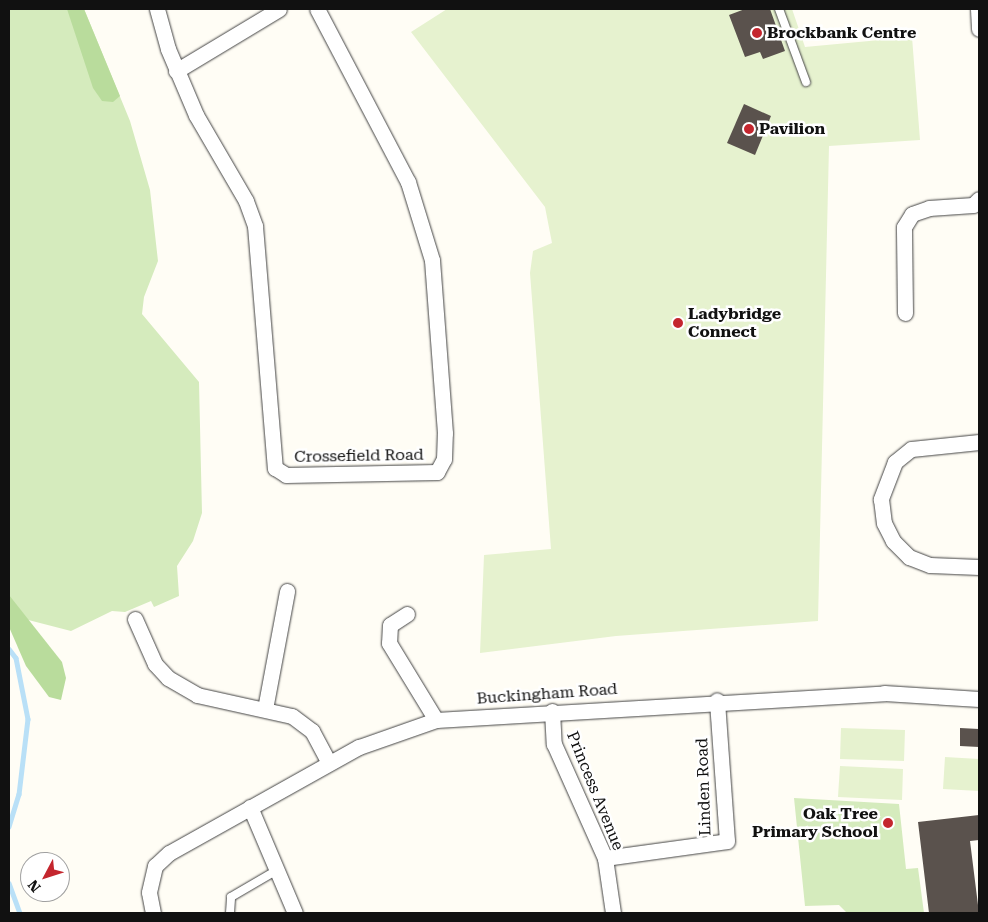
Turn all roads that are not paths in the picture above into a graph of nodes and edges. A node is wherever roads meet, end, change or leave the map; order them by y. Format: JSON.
{"nodes":[{"id":1,"x":157,"y":9,"type":"edge"},
{"id":2,"x":279,"y":9,"type":"edge"},
{"id":3,"x":316,"y":9,"type":"edge"},
{"id":4,"x":779,"y":9,"type":"edge"},
{"id":5,"x":978,"y":9,"type":"edge"},
{"id":6,"x":979,"y":29,"type":"edge"},
{"id":7,"x":176,"y":71,"type":"junction"},
{"id":8,"x":806,"y":82,"type":"dead end"},
{"id":9,"x":979,"y":199,"type":"edge"},
{"id":10,"x":905,"y":313,"type":"dead end"},
{"id":11,"x":979,"y":442,"type":"edge"},
{"id":12,"x":979,"y":567,"type":"edge"},
{"id":13,"x":286,"y":591,"type":"dead end"},
{"id":14,"x":407,"y":614,"type":"dead end"},
{"id":15,"x":136,"y":619,"type":"dead end"},
{"id":16,"x":979,"y":699,"type":"edge"},
{"id":17,"x":717,"y":700,"type":"junction"},
{"id":18,"x":265,"y":709,"type":"junction"},
{"id":19,"x":552,"y":711,"type":"junction"},
{"id":20,"x":436,"y":720,"type":"junction"},
{"id":21,"x":329,"y":763,"type":"junction"},
{"id":22,"x":250,"y":807,"type":"junction"},
{"id":23,"x":605,"y":858,"type":"junction"},
{"id":24,"x":279,"y":869,"type":"junction"},
{"id":25,"x":153,"y":913,"type":"edge"},
{"id":26,"x":230,"y":913,"type":"edge"},
{"id":27,"x":295,"y":913,"type":"edge"},
{"id":28,"x":614,"y":913,"type":"edge"}],
"edges":[{"from":1,"to":7,"type":"street","name":"Crossefield Road"},
{"from":2,"to":7,"type":"street"},
{"from":3,"to":7,"type":"street","name":"Crossefield Road"},
{"from":4,"to":8,"type":"lane"},
{"from":5,"to":6,"type":"street"},
{"from":9,"to":10,"type":"street"},
{"from":11,"to":12,"type":"street"},
{"from":13,"to":18,"type":"street"},
{"from":14,"to":20,"type":"street"},
{"from":15,"to":18,"type":"street"},
{"from":16,"to":17,"type":"street","name":"Buckingham Road"},
{"from":17,"to":19,"type":"street","name":"Buckingham Road"},
{"from":17,"to":23,"type":"street","name":"Linden Road"},
{"from":18,"to":21,"type":"street"},
{"from":19,"to":20,"type":"street","name":"Buckingham Road"},
{"from":19,"to":23,"type":"street","name":"Princess Avenue"},
{"from":20,"to":21,"type":"street","name":"Buckingham Road"},
{"from":21,"to":22,"type":"street","name":"Buckingham Road"},
{"from":22,"to":24,"type":"street"},
{"from":22,"to":25,"type":"street","name":"Buckingham Road"},
{"from":23,"to":28,"type":"street","name":"Princess Avenue"},
{"from":24,"to":26,"type":"lane"},
{"from":24,"to":27,"type":"street"}]}
